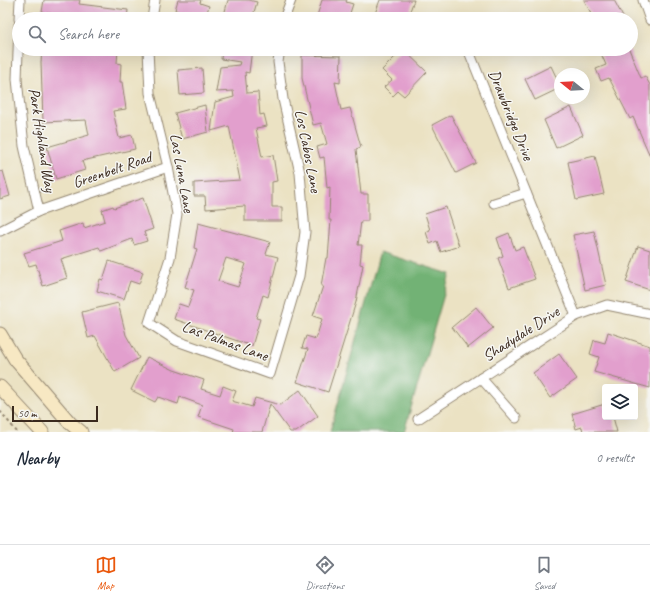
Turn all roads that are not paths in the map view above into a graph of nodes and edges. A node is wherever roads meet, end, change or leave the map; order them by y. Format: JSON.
{"nodes":[{"id":1,"x":20,"y":0,"type":"edge"},
{"id":2,"x":154,"y":0,"type":"edge"},
{"id":3,"x":291,"y":0,"type":"edge"},
{"id":4,"x":642,"y":0,"type":"edge"},
{"id":5,"x":19,"y":12,"type":"edge"},
{"id":6,"x":153,"y":12,"type":"edge"},
{"id":7,"x":287,"y":12,"type":"edge"},
{"id":8,"x":650,"y":20,"type":"edge"},
{"id":9,"x":18,"y":56,"type":"edge"},
{"id":10,"x":148,"y":56,"type":"edge"},
{"id":11,"x":279,"y":56,"type":"edge"},
{"id":12,"x":471,"y":56,"type":"edge"},
{"id":13,"x":168,"y":167,"type":"junction"},
{"id":14,"x":526,"y":193,"type":"junction"},
{"id":15,"x":494,"y":203,"type":"dead end"},
{"id":16,"x":39,"y":212,"type":"junction"},
{"id":17,"x":0,"y":231,"type":"edge"},
{"id":18,"x":650,"y":314,"type":"edge"},
{"id":19,"x":576,"y":316,"type":"junction"},
{"id":20,"x":149,"y":323,"type":"joint"},
{"id":21,"x":0,"y":334,"type":"edge"},
{"id":22,"x":270,"y":374,"type":"joint"},
{"id":23,"x":481,"y":378,"type":"junction"},
{"id":24,"x":0,"y":387,"type":"edge"},
{"id":25,"x":516,"y":418,"type":"dead end"},
{"id":26,"x":418,"y":419,"type":"dead end"},
{"id":27,"x":42,"y":432,"type":"edge"},
{"id":28,"x":81,"y":432,"type":"edge"}],
"edges":[{"from":1,"to":5,"type":"street"},
{"from":2,"to":6,"type":"street"},
{"from":3,"to":7,"type":"street"},
{"from":4,"to":8,"type":"street"},
{"from":9,"to":16,"type":"street","name":"Park Highland Way"},
{"from":10,"to":13,"type":"street","name":"Las Luna Lane"},
{"from":11,"to":22,"type":"street","name":"Los Cabos Lane"},
{"from":12,"to":14,"type":"street","name":"Drawbridge Drive"},
{"from":13,"to":16,"type":"street","name":"Greenbelt Road"},
{"from":13,"to":20,"type":"street","name":"Las Luna Lane"},
{"from":14,"to":15,"type":"street"},
{"from":14,"to":19,"type":"street","name":"Drawbridge Drive"},
{"from":16,"to":17,"type":"street","name":"Greenbelt Road"},
{"from":18,"to":19,"type":"street","name":"Shadydale Drive"},
{"from":19,"to":23,"type":"street","name":"Shadydale Drive"},
{"from":20,"to":22,"type":"street","name":"Las Palmas Lane"},
{"from":21,"to":28,"type":"main road"},
{"from":23,"to":25,"type":"street"},
{"from":23,"to":26,"type":"street","name":"Shadydale Drive"},
{"from":24,"to":27,"type":"main road"}]}
